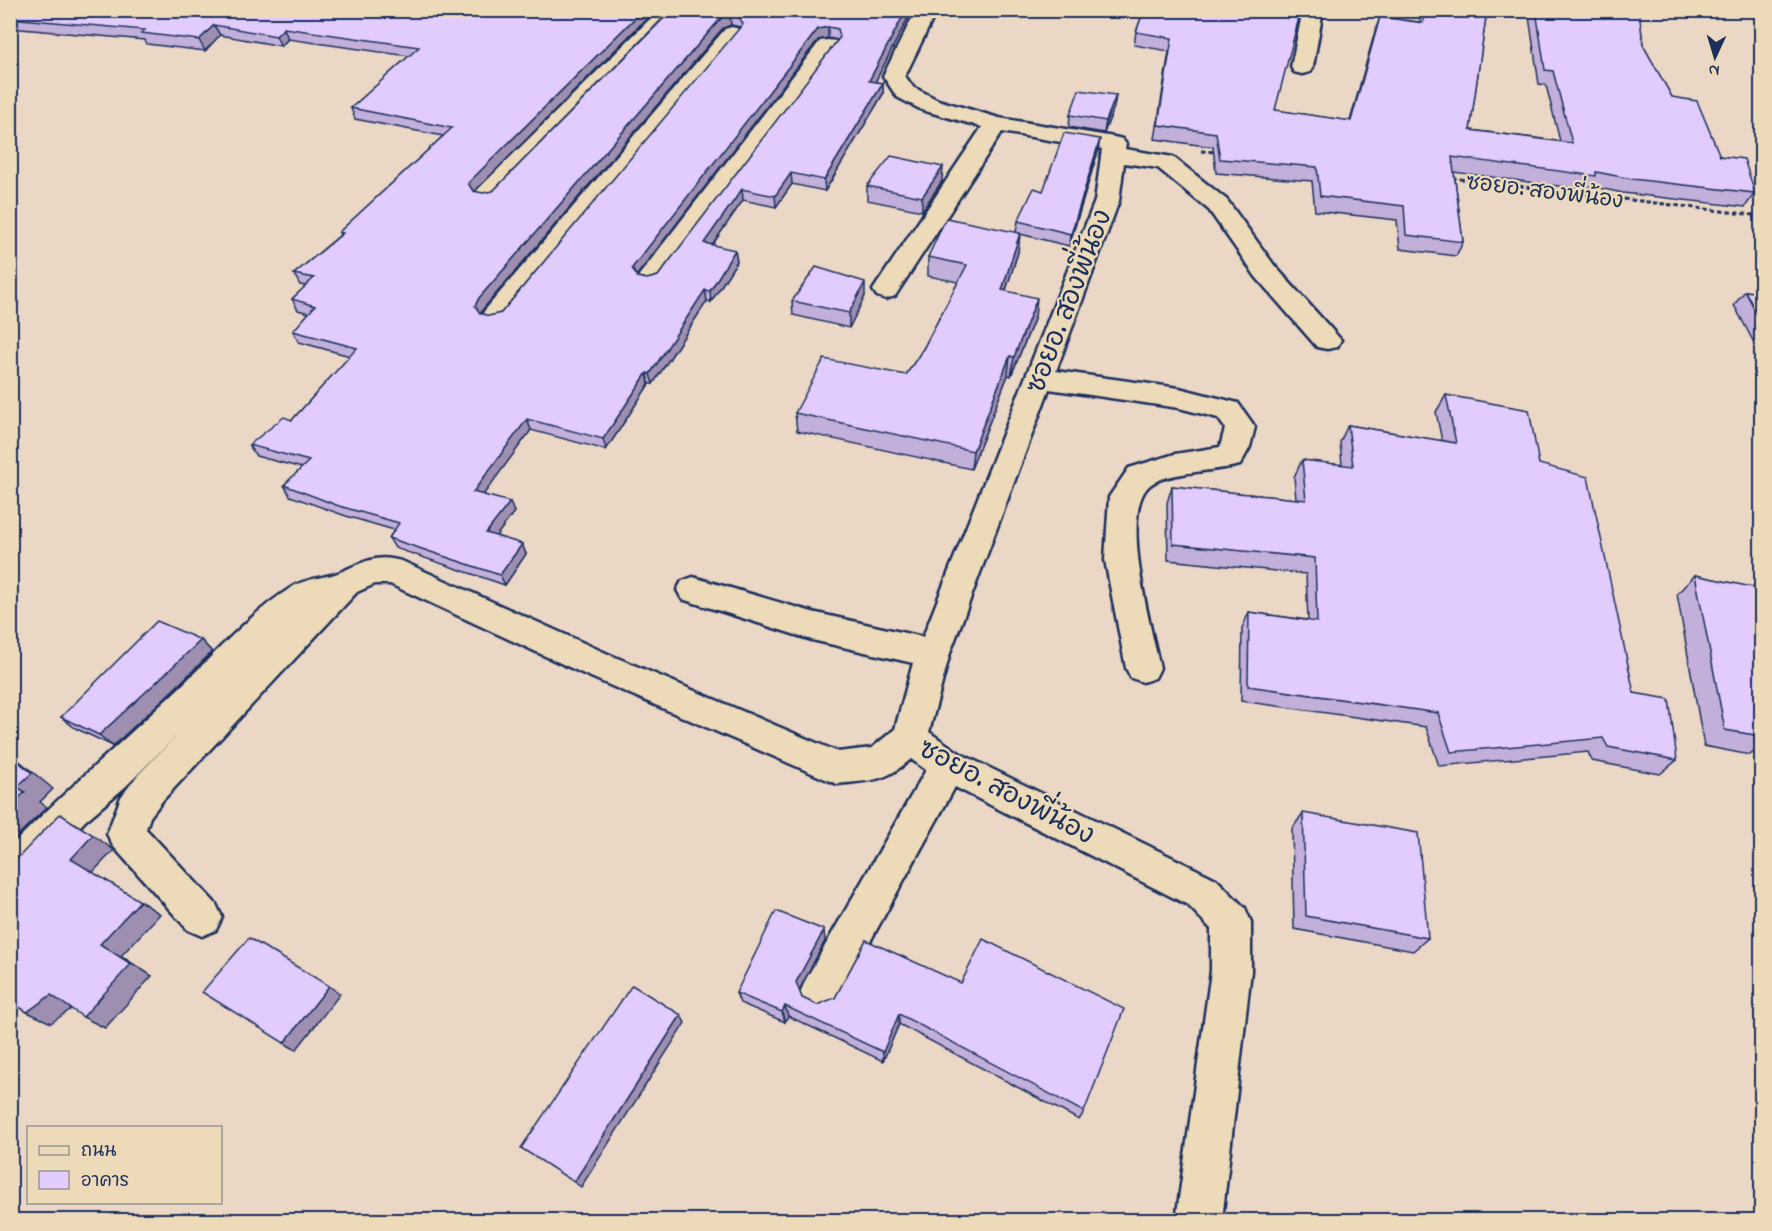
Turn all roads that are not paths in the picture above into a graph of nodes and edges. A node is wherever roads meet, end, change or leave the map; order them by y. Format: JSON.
{"nodes":[{"id":1,"x":927,"y":10,"type":"edge"},
{"id":2,"x":1313,"y":10,"type":"edge"},
{"id":3,"x":658,"y":22,"type":"edge"},
{"id":4,"x":732,"y":33,"type":"edge"},
{"id":5,"x":828,"y":46,"type":"dead end"},
{"id":6,"x":1302,"y":67,"type":"dead end"},
{"id":7,"x":996,"y":124,"type":"junction"},
{"id":8,"x":1113,"y":154,"type":"junction"},
{"id":9,"x":486,"y":195,"type":"edge"},
{"id":10,"x":649,"y":280,"type":"edge"},
{"id":11,"x":886,"y":290,"type":"dead end"},
{"id":12,"x":494,"y":316,"type":"edge"},
{"id":13,"x":1327,"y":340,"type":"dead end"},
{"id":14,"x":1039,"y":378,"type":"junction"},
{"id":15,"x":346,"y":583,"type":"junction"},
{"id":16,"x":693,"y":590,"type":"dead end"},
{"id":17,"x":933,"y":653,"type":"junction"},
{"id":18,"x":1143,"y":668,"type":"dead end"},
{"id":19,"x":910,"y":738,"type":"junction"},
{"id":20,"x":948,"y":765,"type":"junction"},
{"id":21,"x":10,"y":873,"type":"edge"},
{"id":22,"x":202,"y":917,"type":"dead end"},
{"id":23,"x":820,"y":993,"type":"dead end"},
{"id":24,"x":1208,"y":1217,"type":"edge"}],
"edges":[{"from":1,"to":7,"type":"street"},
{"from":2,"to":6,"type":"street"},
{"from":3,"to":9,"type":"street"},
{"from":4,"to":12,"type":"street"},
{"from":5,"to":10,"type":"street"},
{"from":7,"to":8,"type":"street"},
{"from":7,"to":11,"type":"street"},
{"from":8,"to":13,"type":"street"},
{"from":8,"to":14,"type":"street","name":"ซอยอ. สองพี่น้อง"},
{"from":14,"to":17,"type":"street","name":"ซอยอ. สองพี่น้อง"},
{"from":14,"to":18,"type":"street"},
{"from":15,"to":19,"type":"street"},
{"from":15,"to":21,"type":"street"},
{"from":15,"to":22,"type":"street"},
{"from":16,"to":17,"type":"street"},
{"from":17,"to":19,"type":"street","name":"ซอยอ. สองพี่น้อง"},
{"from":19,"to":20,"type":"street","name":"ซอยอ. สองพี่น้อง"},
{"from":20,"to":23,"type":"street"},
{"from":20,"to":24,"type":"street","name":"ซอยอ. สองพี่น้อง"}]}
